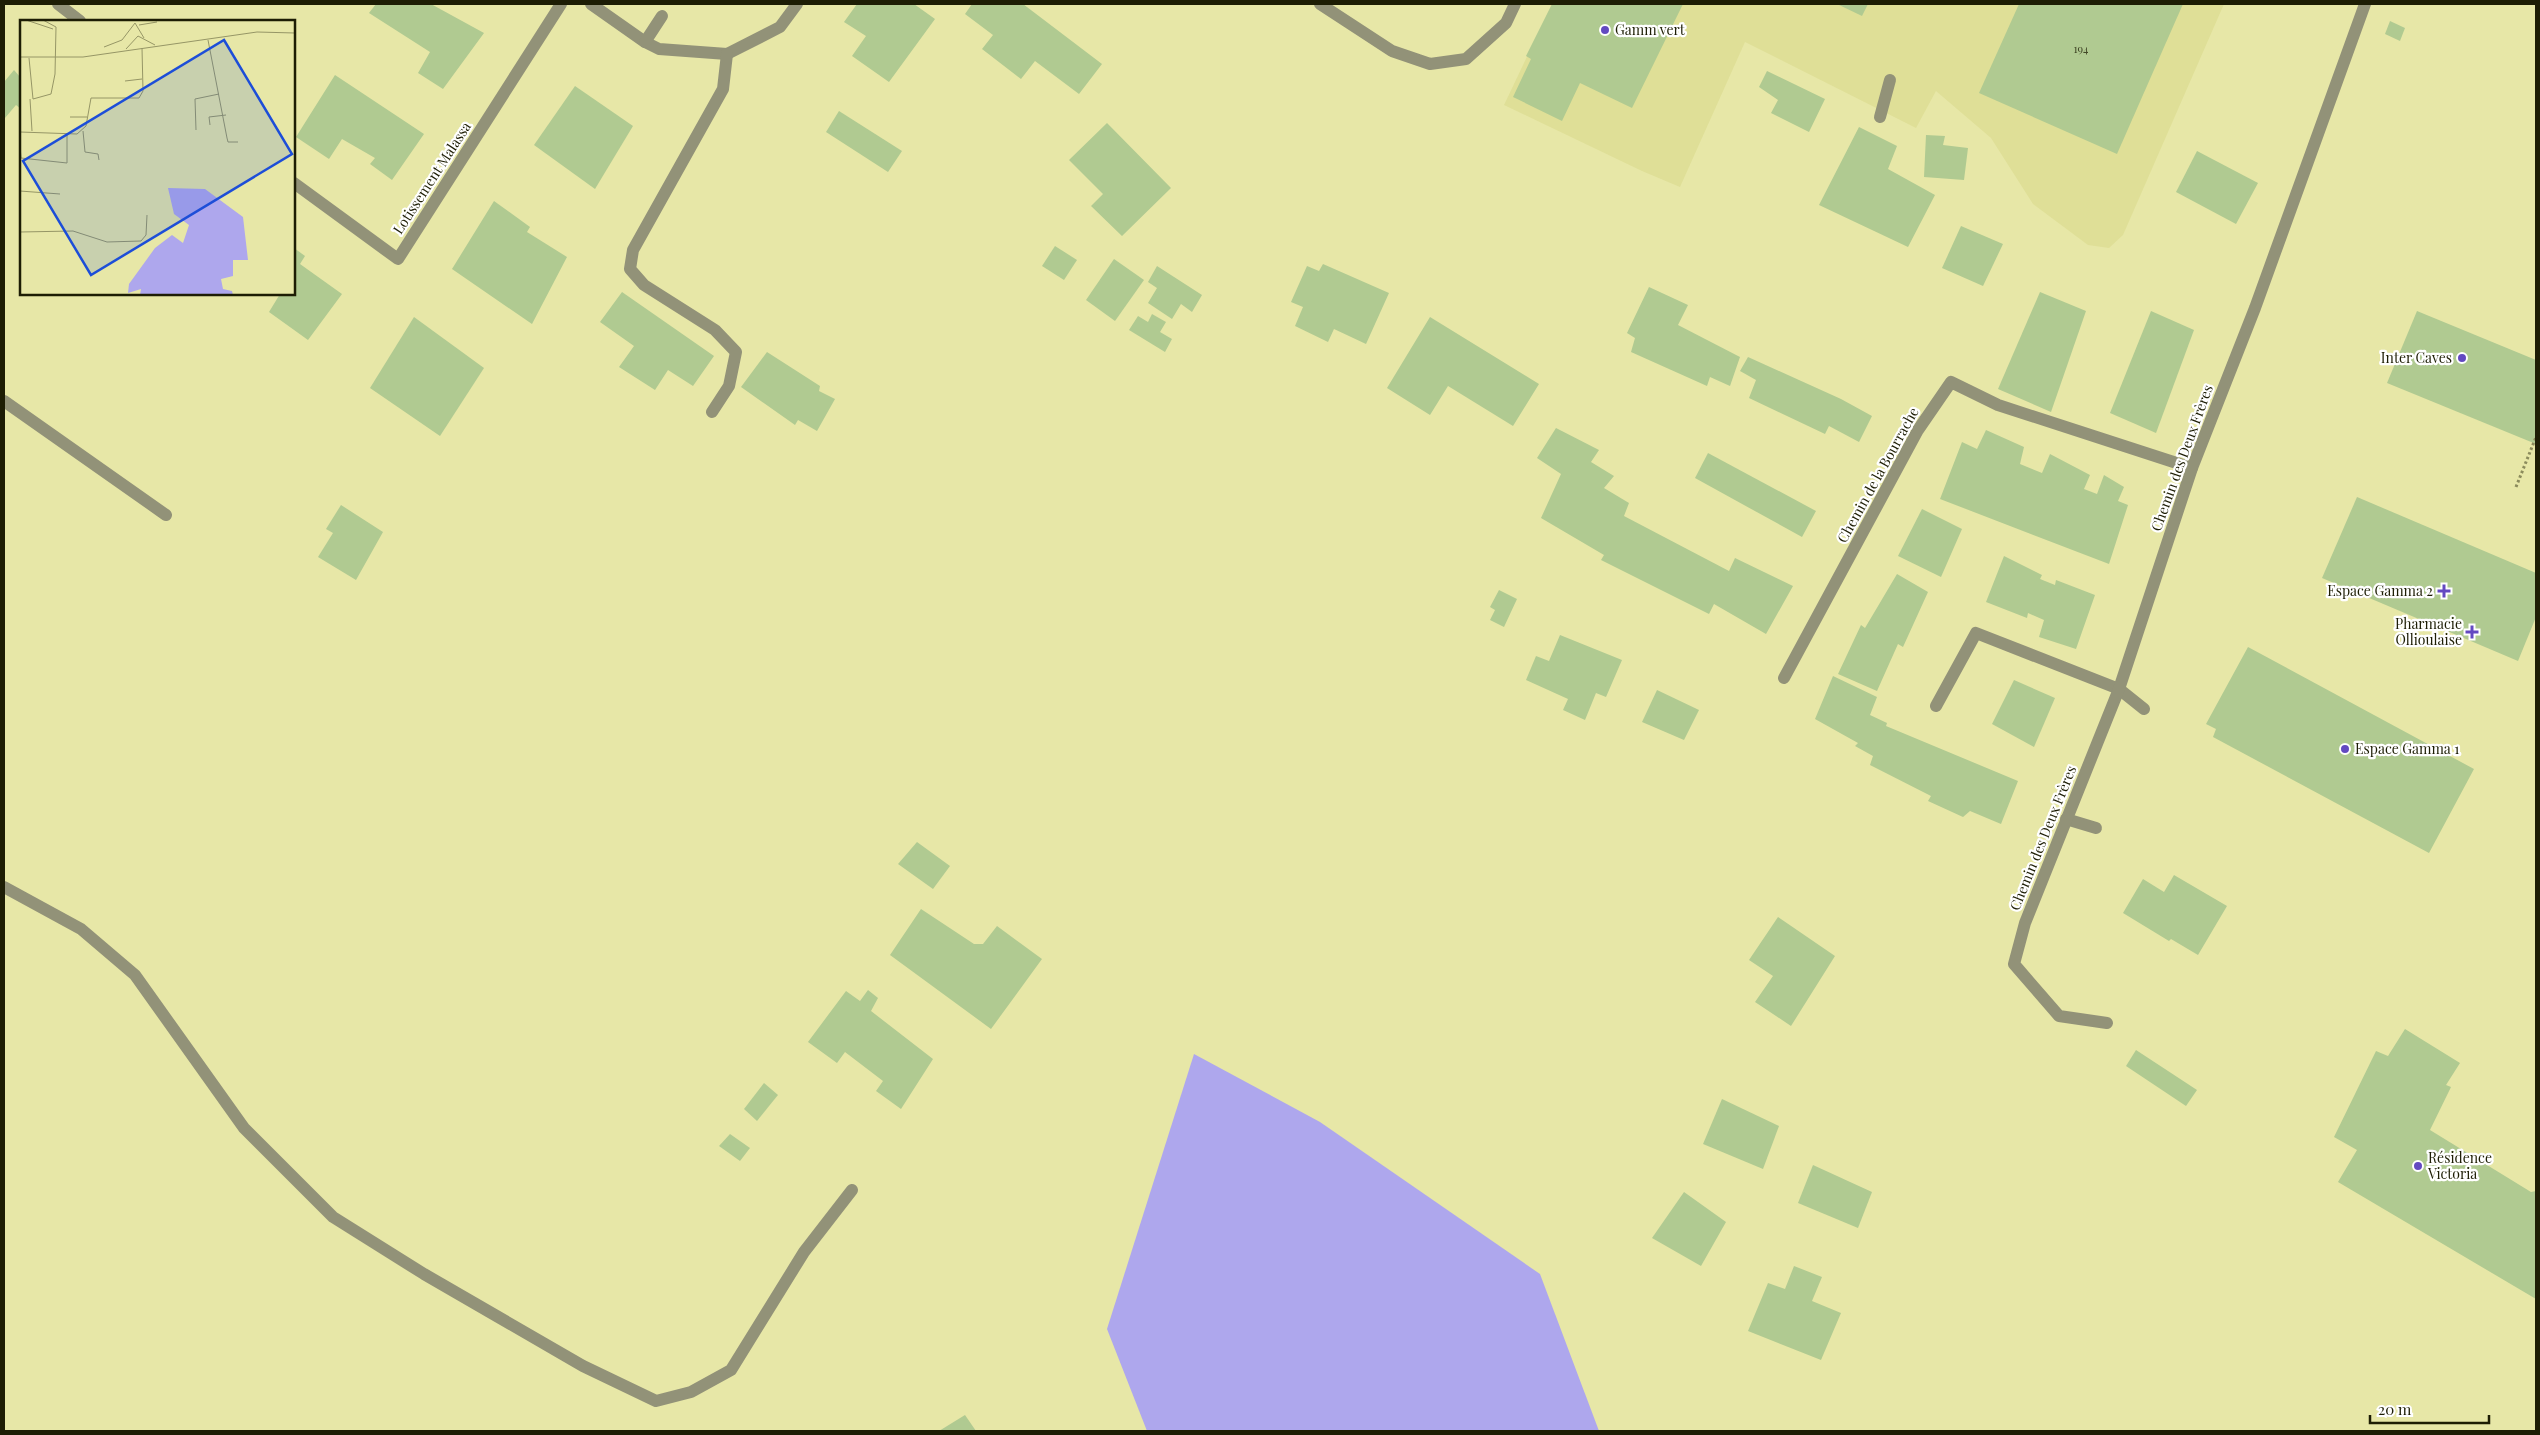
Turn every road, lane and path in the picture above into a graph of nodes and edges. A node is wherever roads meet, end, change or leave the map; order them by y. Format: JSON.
{"nodes":[{"id":1,"x":58,"y":4,"type":"edge"},
{"id":2,"x":561,"y":4,"type":"edge"},
{"id":3,"x":591,"y":4,"type":"edge"},
{"id":4,"x":797,"y":4,"type":"edge"},
{"id":5,"x":1320,"y":4,"type":"edge"},
{"id":6,"x":1516,"y":4,"type":"edge"},
{"id":7,"x":2365,"y":4,"type":"edge"},
{"id":8,"x":662,"y":16,"type":"dead end"},
{"id":9,"x":79,"y":20,"type":"edge"},
{"id":10,"x":645,"y":42,"type":"junction"},
{"id":11,"x":727,"y":54,"type":"junction"},
{"id":12,"x":1890,"y":80,"type":"dead end"},
{"id":13,"x":1880,"y":117,"type":"dead end"},
{"id":14,"x":295,"y":184,"type":"edge"},
{"id":15,"x":4,"y":401,"type":"edge"},
{"id":16,"x":712,"y":412,"type":"dead end"},
{"id":17,"x":2536,"y":437,"type":"edge"},
{"id":18,"x":2192,"y":468,"type":"junction"},
{"id":19,"x":2516,"y":487,"type":"dead end"},
{"id":20,"x":166,"y":515,"type":"dead end"},
{"id":21,"x":1784,"y":678,"type":"dead end"},
{"id":22,"x":2119,"y":689,"type":"junction"},
{"id":23,"x":1936,"y":706,"type":"dead end"},
{"id":24,"x":2144,"y":709,"type":"dead end"},
{"id":25,"x":2066,"y":819,"type":"junction"},
{"id":26,"x":2096,"y":828,"type":"dead end"},
{"id":27,"x":4,"y":887,"type":"edge"},
{"id":28,"x":2107,"y":1023,"type":"dead end"},
{"id":29,"x":852,"y":1190,"type":"dead end"}],
"edges":[{"from":1,"to":9,"type":"street"},
{"from":2,"to":14,"type":"street","name":"Lotissement Malassa"},
{"from":3,"to":10,"type":"street"},
{"from":4,"to":11,"type":"street"},
{"from":5,"to":6,"type":"street"},
{"from":7,"to":18,"type":"street","name":"Chemin des Deux Frères"},
{"from":8,"to":10,"type":"street"},
{"from":10,"to":11,"type":"street"},
{"from":11,"to":16,"type":"street"},
{"from":12,"to":13,"type":"street"},
{"from":15,"to":20,"type":"street"},
{"from":17,"to":19,"type":"path"},
{"from":18,"to":21,"type":"street","name":"Chemin de la Bourrache"},
{"from":18,"to":22,"type":"street","name":"Chemin des Deux Frères"},
{"from":22,"to":23,"type":"street"},
{"from":22,"to":24,"type":"street"},
{"from":22,"to":25,"type":"street","name":"Chemin des Deux Frères"},
{"from":25,"to":26,"type":"street"},
{"from":25,"to":28,"type":"street","name":"Chemin des Deux Frères"},
{"from":27,"to":29,"type":"street"}]}
